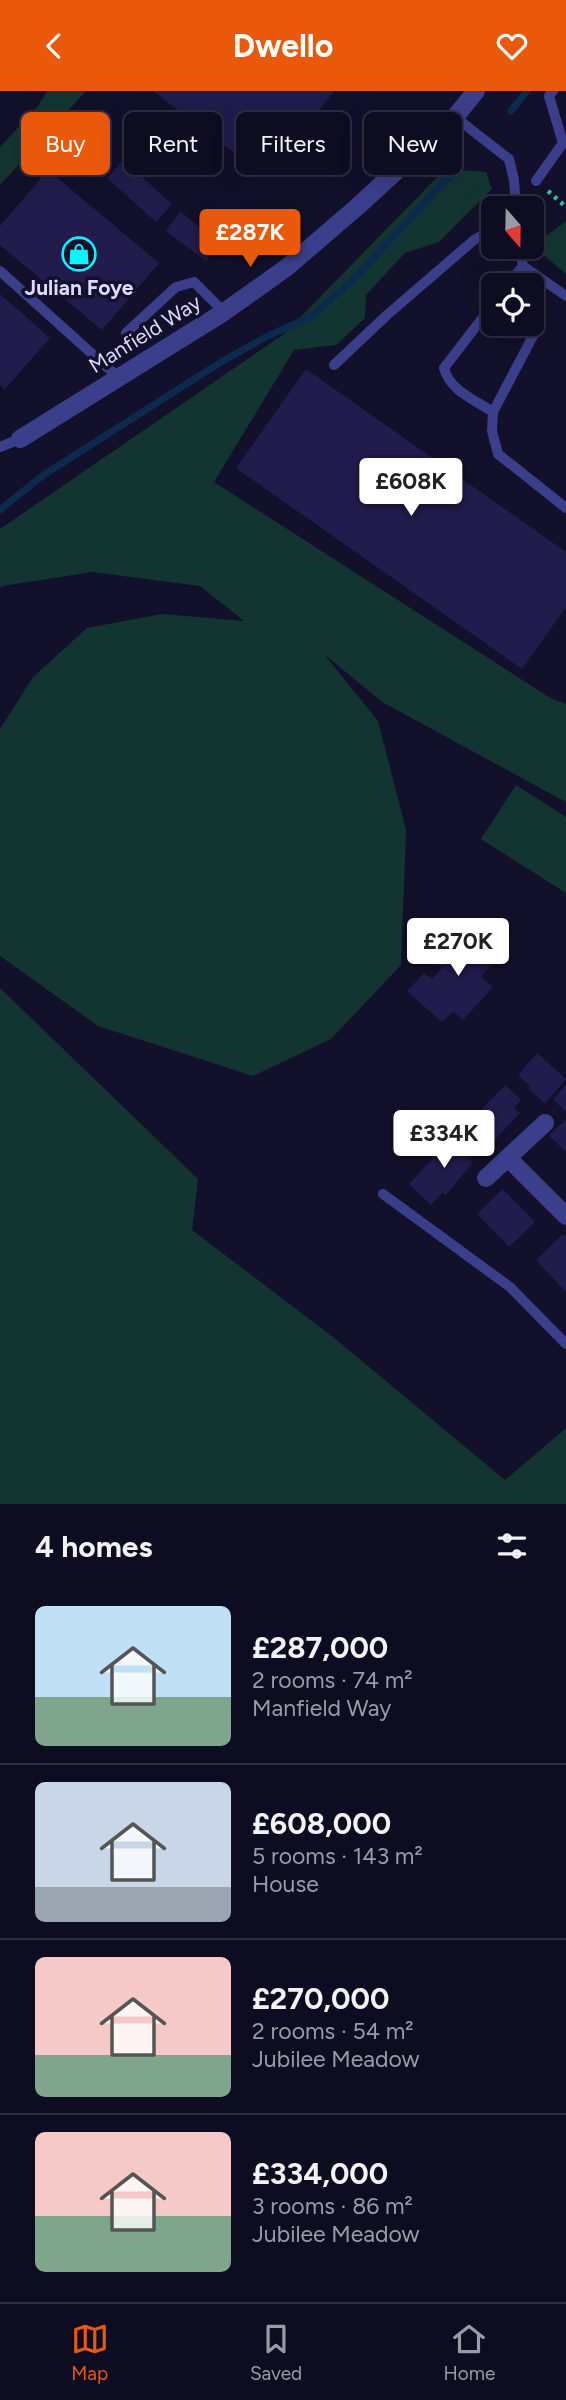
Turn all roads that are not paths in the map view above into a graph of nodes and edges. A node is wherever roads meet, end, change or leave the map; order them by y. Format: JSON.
{"nodes":[{"id":1,"x":476,"y":91,"type":"edge"},
{"id":2,"x":553,"y":91,"type":"edge"},
{"id":3,"x":459,"y":112,"type":"edge"},
{"id":4,"x":462,"y":122,"type":"edge"},
{"id":5,"x":392,"y":175,"type":"edge"},
{"id":6,"x":536,"y":181,"type":"dead end"},
{"id":7,"x":515,"y":196,"type":"edge"},
{"id":8,"x":481,"y":236,"type":"edge"},
{"id":9,"x":522,"y":259,"type":"edge"},
{"id":10,"x":523,"y":266,"type":"junction"},
{"id":11,"x":0,"y":271,"type":"edge"},
{"id":12,"x":517,"y":273,"type":"edge"},
{"id":13,"x":526,"y":273,"type":"edge"},
{"id":14,"x":566,"y":296,"type":"edge"},
{"id":15,"x":224,"y":312,"type":"junction"},
{"id":16,"x":481,"y":320,"type":"edge"},
{"id":17,"x":126,"y":333,"type":"dead end"},
{"id":18,"x":533,"y":336,"type":"edge"},
{"id":19,"x":334,"y":365,"type":"dead end"},
{"id":20,"x":119,"y":378,"type":"junction"},
{"id":21,"x":493,"y":412,"type":"junction"},
{"id":22,"x":20,"y":439,"type":"joint"},
{"id":23,"x":0,"y":447,"type":"edge"},
{"id":24,"x":566,"y":508,"type":"edge"},
{"id":25,"x":545,"y":1123,"type":"dead end"},
{"id":26,"x":509,"y":1159,"type":"junction"},
{"id":27,"x":486,"y":1178,"type":"dead end"},
{"id":28,"x":383,"y":1194,"type":"dead end"},
{"id":29,"x":566,"y":1216,"type":"edge"},
{"id":30,"x":566,"y":1343,"type":"edge"}],
"edges":[{"from":1,"to":3,"type":"street","name":"Manfield Way"},
{"from":2,"to":6,"type":"lane"},
{"from":4,"to":7,"type":"lane"},
{"from":5,"to":15,"type":"street","name":"Manfield Way"},
{"from":8,"to":19,"type":"lane"},
{"from":9,"to":10,"type":"lane"},
{"from":10,"to":12,"type":"lane"},
{"from":10,"to":13,"type":"lane"},
{"from":10,"to":14,"type":"lane"},
{"from":11,"to":20,"type":"lane"},
{"from":15,"to":17,"type":"lane"},
{"from":15,"to":20,"type":"street","name":"Manfield Way"},
{"from":16,"to":21,"type":"lane"},
{"from":18,"to":21,"type":"lane"},
{"from":20,"to":22,"type":"street","name":"Manfield Way"},
{"from":21,"to":24,"type":"lane"},
{"from":22,"to":23,"type":"lane"},
{"from":25,"to":26,"type":"street"},
{"from":26,"to":27,"type":"street"},
{"from":26,"to":29,"type":"street"},
{"from":28,"to":30,"type":"lane"}]}
